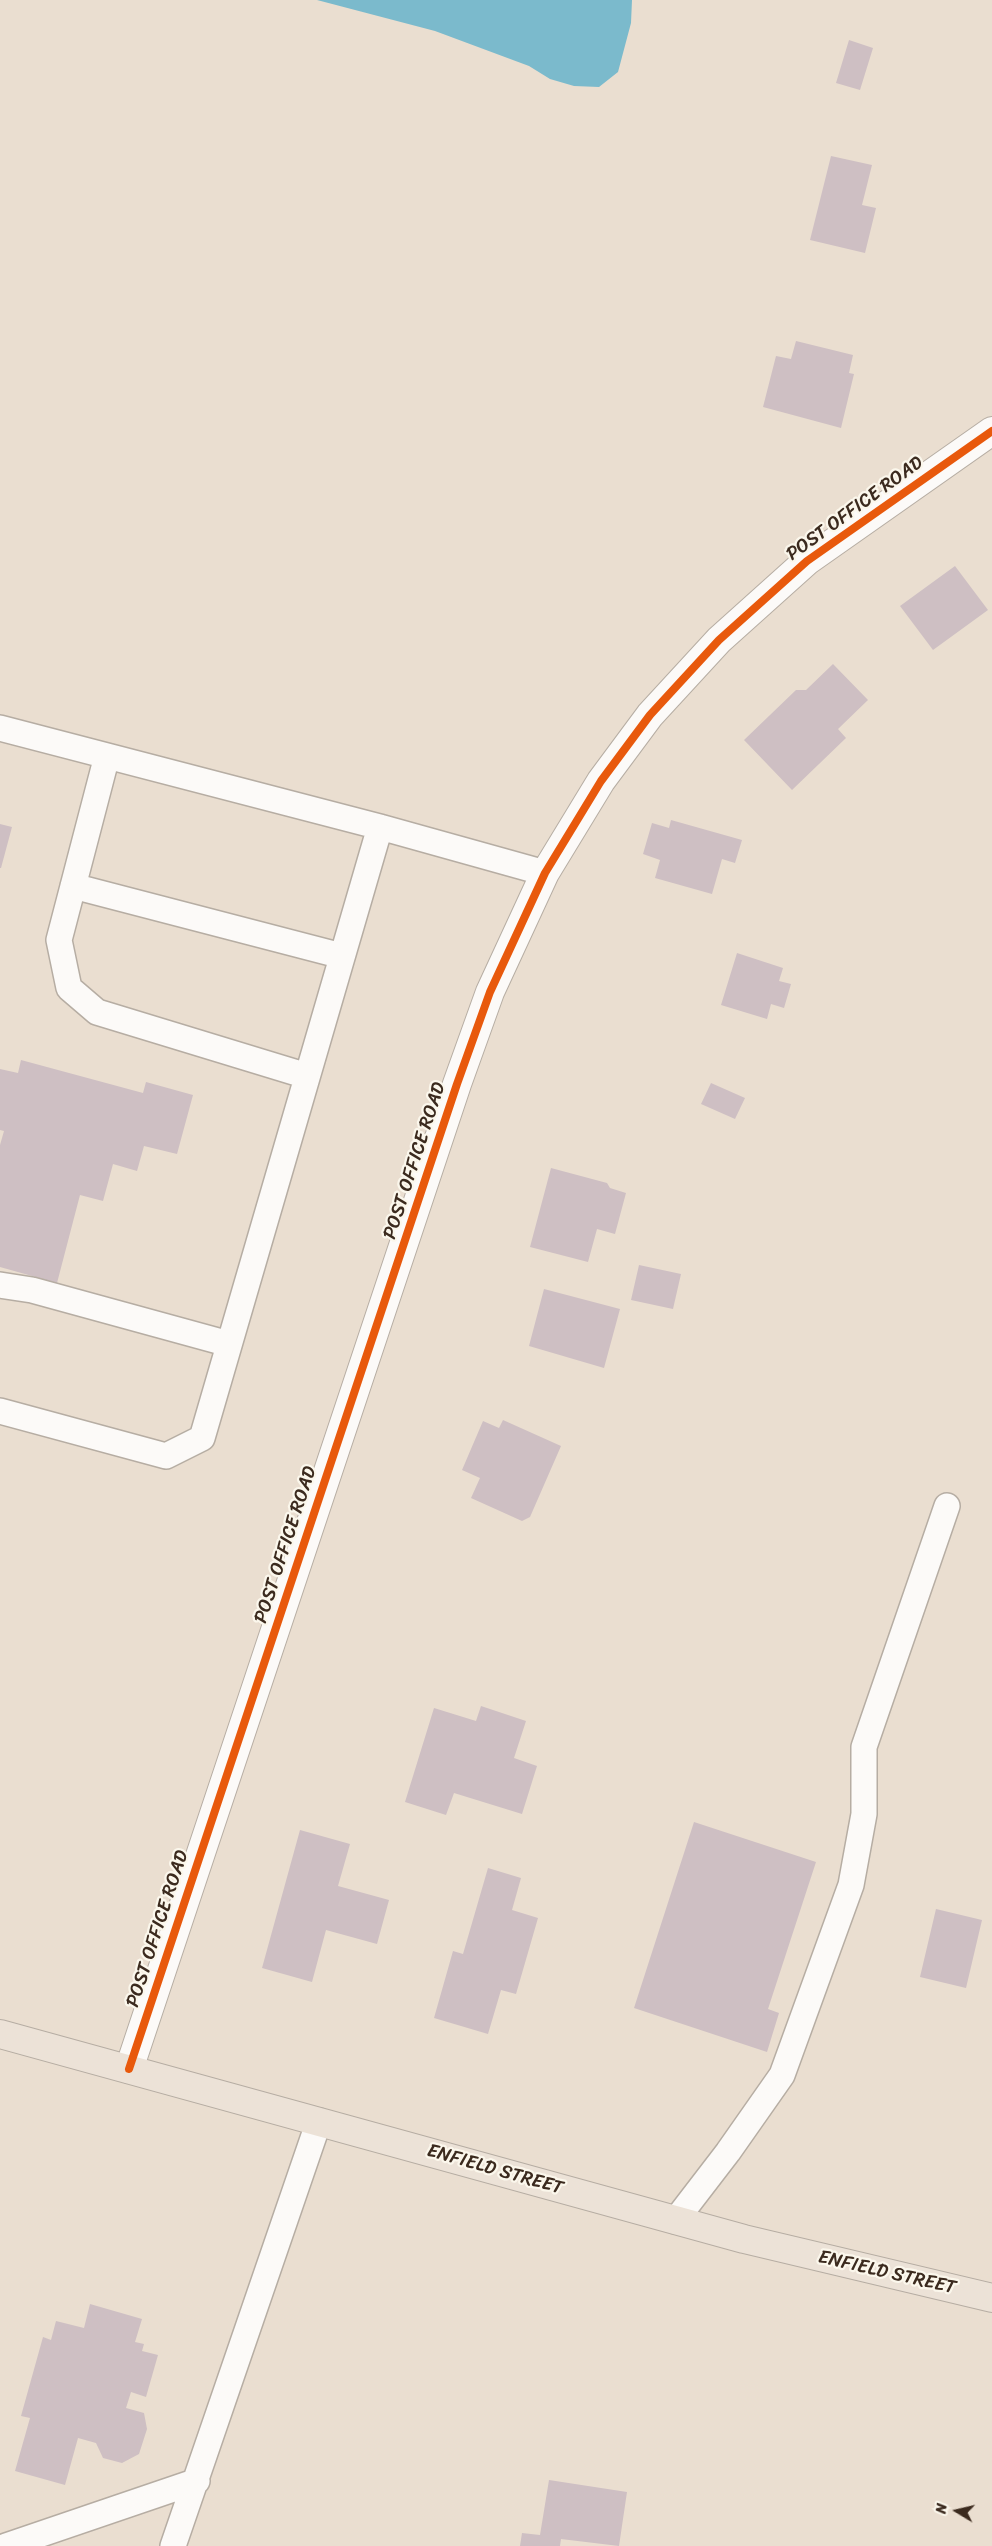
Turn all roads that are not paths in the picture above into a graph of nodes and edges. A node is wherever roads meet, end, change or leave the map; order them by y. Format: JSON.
{"nodes":[{"id":1,"x":992,"y":431,"type":"edge"},
{"id":2,"x":0,"y":728,"type":"edge"},
{"id":3,"x":107,"y":756,"type":"junction"},
{"id":4,"x":380,"y":827,"type":"junction"},
{"id":5,"x":545,"y":873,"type":"junction"},
{"id":6,"x":73,"y":886,"type":"junction"},
{"id":7,"x":342,"y":956,"type":"junction"},
{"id":8,"x":307,"y":1076,"type":"junction"},
{"id":9,"x":0,"y":1285,"type":"edge"},
{"id":10,"x":229,"y":1344,"type":"junction"},
{"id":11,"x":0,"y":1411,"type":"edge"},
{"id":12,"x":947,"y":1506,"type":"dead end"},
{"id":13,"x":0,"y":2034,"type":"edge"},
{"id":14,"x":129,"y":2069,"type":"junction"},
{"id":15,"x":319,"y":2121,"type":"junction"},
{"id":16,"x":675,"y":2221,"type":"junction"},
{"id":17,"x":992,"y":2298,"type":"edge"},
{"id":18,"x":197,"y":2481,"type":"junction"},
{"id":19,"x":6,"y":2546,"type":"edge"},
{"id":20,"x":173,"y":2546,"type":"edge"}],
"edges":[{"from":1,"to":5,"type":"street","name":"POST OFFICE ROAD"},
{"from":2,"to":3,"type":"lane"},
{"from":3,"to":4,"type":"lane"},
{"from":3,"to":6,"type":"lane"},
{"from":4,"to":5,"type":"lane"},
{"from":4,"to":7,"type":"lane"},
{"from":5,"to":14,"type":"street","name":"POST OFFICE ROAD"},
{"from":6,"to":7,"type":"lane"},
{"from":6,"to":8,"type":"lane"},
{"from":7,"to":8,"type":"lane"},
{"from":8,"to":10,"type":"lane"},
{"from":9,"to":10,"type":"lane"},
{"from":10,"to":11,"type":"lane"},
{"from":12,"to":16,"type":"lane"},
{"from":13,"to":14,"type":"main road","name":"ENFIELD STREET"},
{"from":14,"to":15,"type":"main road","name":"ENFIELD STREET"},
{"from":15,"to":16,"type":"main road","name":"ENFIELD STREET"},
{"from":15,"to":18,"type":"lane"},
{"from":16,"to":17,"type":"main road","name":"ENFIELD STREET"},
{"from":18,"to":19,"type":"lane"},
{"from":18,"to":20,"type":"lane"}]}
